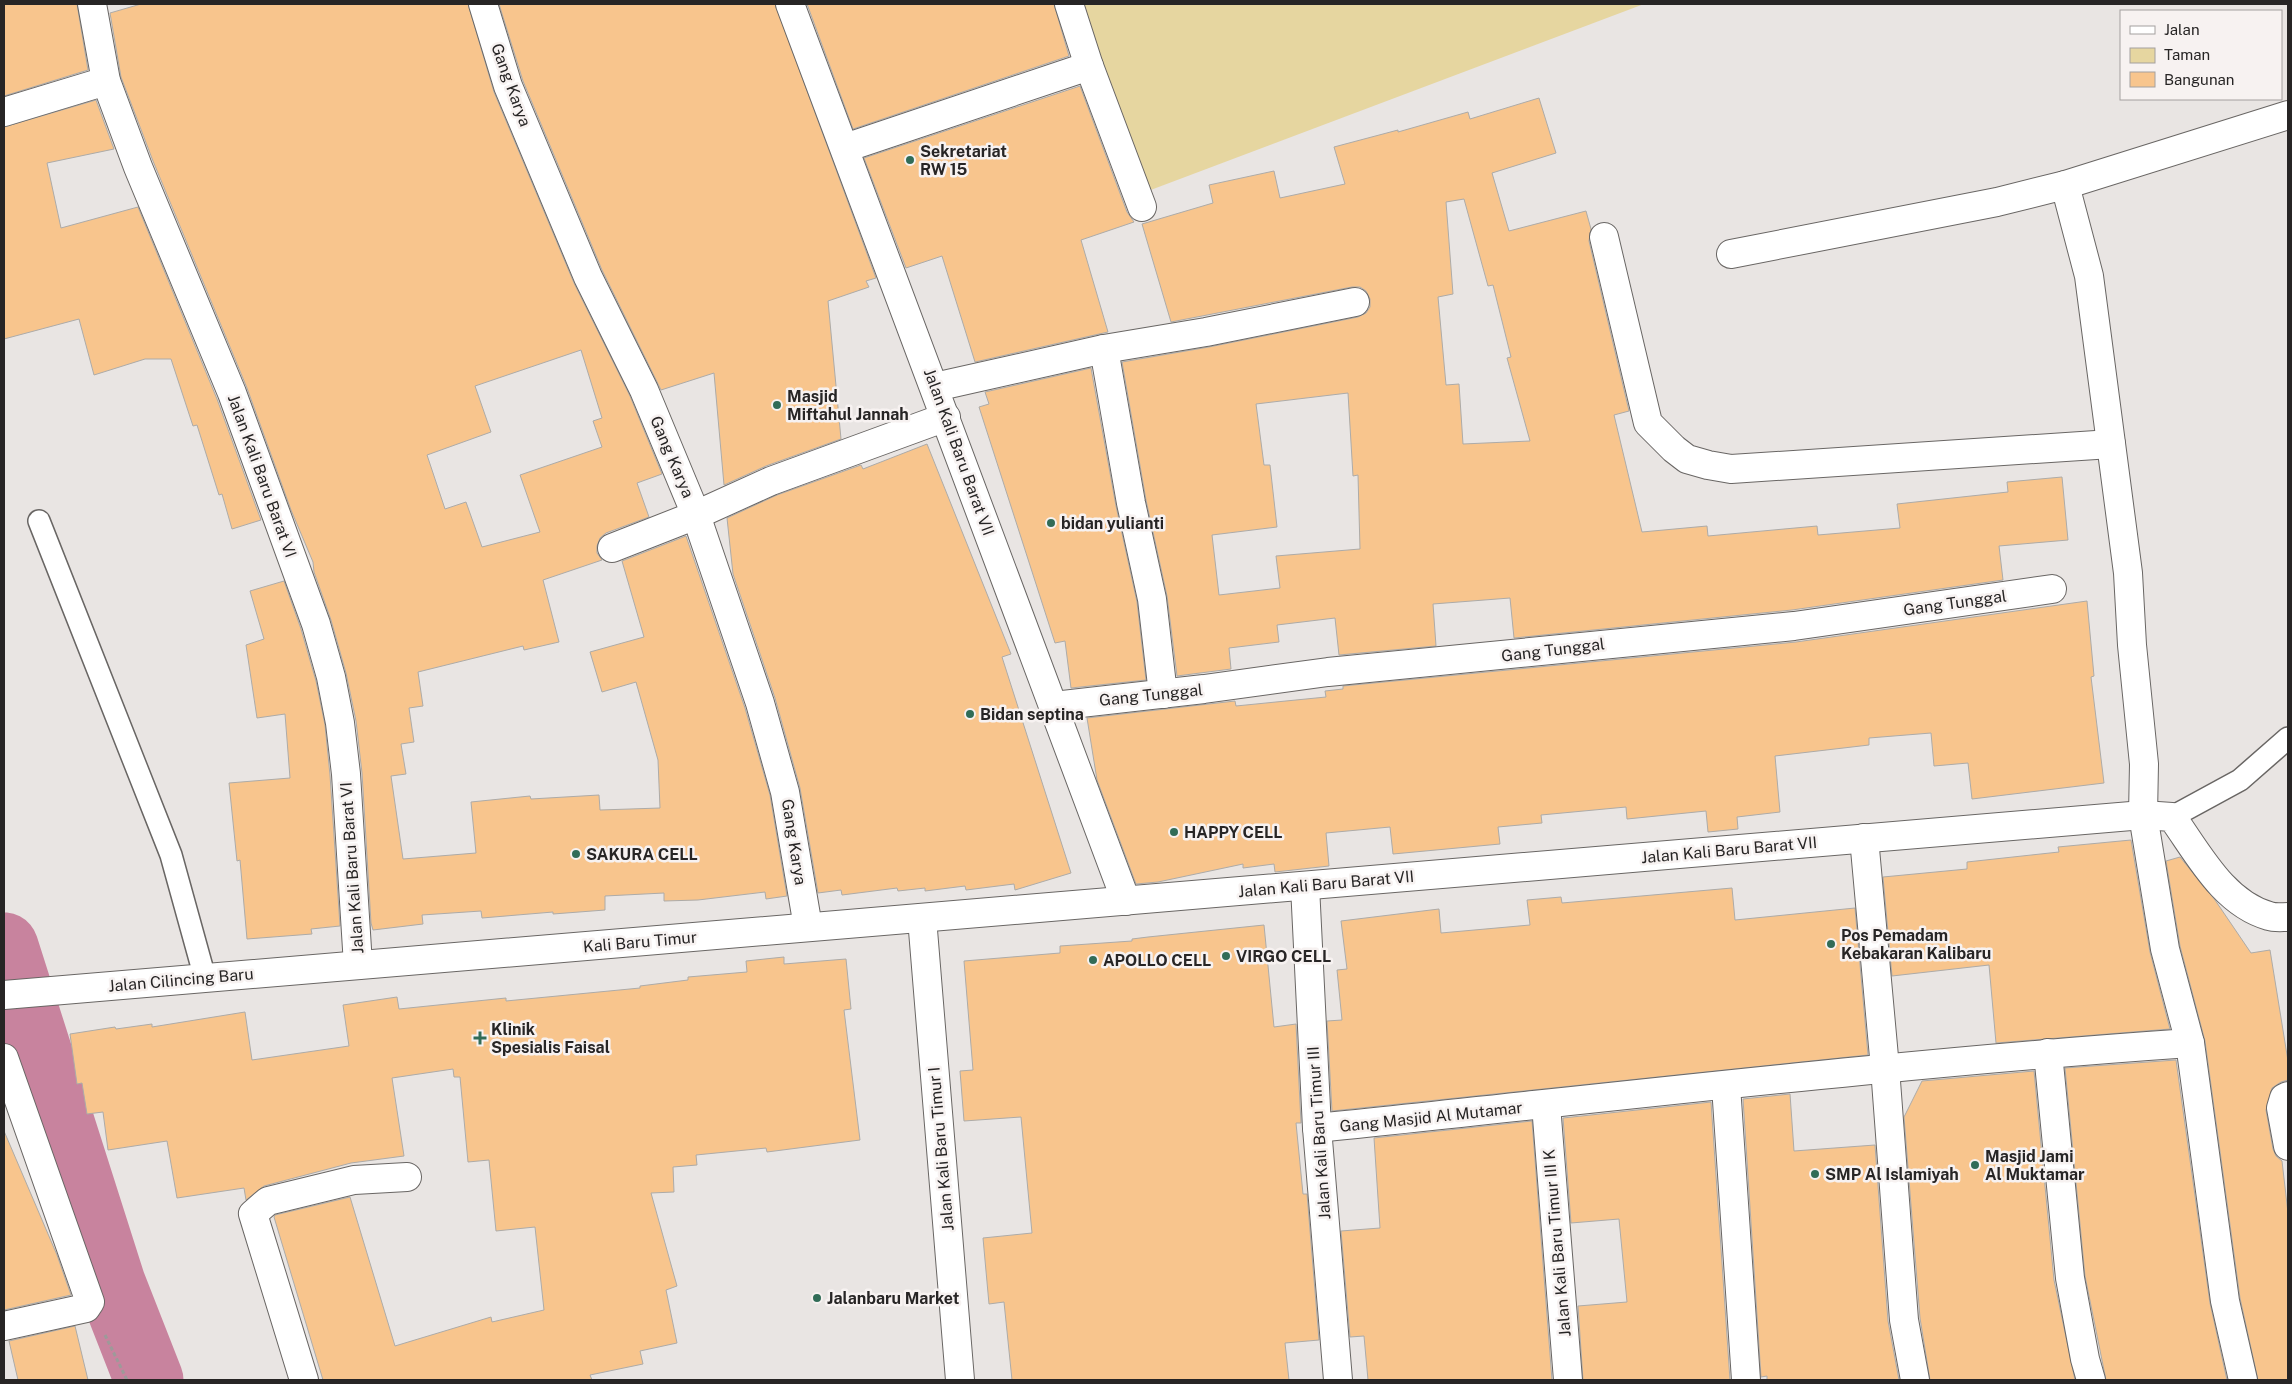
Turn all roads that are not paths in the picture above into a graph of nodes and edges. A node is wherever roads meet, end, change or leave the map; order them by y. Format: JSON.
{"nodes":[{"id":1,"x":92,"y":4,"type":"edge"},
{"id":2,"x":483,"y":4,"type":"edge"},
{"id":3,"x":790,"y":4,"type":"edge"},
{"id":4,"x":1069,"y":4,"type":"edge"},
{"id":5,"x":1089,"y":66,"type":"junction"},
{"id":6,"x":106,"y":81,"type":"junction"},
{"id":7,"x":4,"y":112,"type":"edge"},
{"id":8,"x":2288,"y":115,"type":"edge"},
{"id":9,"x":845,"y":148,"type":"junction"},
{"id":10,"x":2065,"y":185,"type":"junction"},
{"id":11,"x":1142,"y":207,"type":"dead end"},
{"id":12,"x":1604,"y":237,"type":"dead end"},
{"id":13,"x":1732,"y":254,"type":"dead end"},
{"id":14,"x":1355,"y":302,"type":"dead end"},
{"id":15,"x":1104,"y":349,"type":"junction"},
{"id":16,"x":935,"y":388,"type":"junction"},
{"id":17,"x":946,"y":417,"type":"junction"},
{"id":18,"x":2110,"y":444,"type":"junction"},
{"id":19,"x":696,"y":515,"type":"junction"},
{"id":20,"x":39,"y":521,"type":"dead end"},
{"id":21,"x":612,"y":548,"type":"dead end"},
{"id":22,"x":2052,"y":589,"type":"dead end"},
{"id":23,"x":1163,"y":694,"type":"junction"},
{"id":24,"x":1054,"y":706,"type":"junction"},
{"id":25,"x":2288,"y":738,"type":"edge"},
{"id":26,"x":2143,"y":815,"type":"junction"},
{"id":27,"x":2172,"y":817,"type":"junction"},
{"id":28,"x":1864,"y":838,"type":"junction"},
{"id":29,"x":1305,"y":886,"type":"junction"},
{"id":30,"x":1126,"y":901,"type":"junction"},
{"id":31,"x":2288,"y":917,"type":"edge"},
{"id":32,"x":922,"y":918,"type":"junction"},
{"id":33,"x":808,"y":928,"type":"junction"},
{"id":34,"x":358,"y":965,"type":"junction"},
{"id":35,"x":205,"y":978,"type":"junction"},
{"id":36,"x":4,"y":995,"type":"edge"},
{"id":37,"x":2190,"y":1043,"type":"junction"},
{"id":38,"x":2048,"y":1053,"type":"junction"},
{"id":39,"x":4,"y":1058,"type":"edge"},
{"id":40,"x":1886,"y":1068,"type":"junction"},
{"id":41,"x":1726,"y":1086,"type":"junction"},
{"id":42,"x":2288,"y":1096,"type":"edge"},
{"id":43,"x":1546,"y":1105,"type":"junction"},
{"id":44,"x":1317,"y":1128,"type":"junction"},
{"id":45,"x":2288,"y":1146,"type":"edge"},
{"id":46,"x":407,"y":1177,"type":"dead end"},
{"id":47,"x":4,"y":1326,"type":"edge"},
{"id":48,"x":304,"y":1380,"type":"edge"},
{"id":49,"x":960,"y":1380,"type":"edge"},
{"id":50,"x":1338,"y":1380,"type":"edge"},
{"id":51,"x":1568,"y":1380,"type":"edge"},
{"id":52,"x":1746,"y":1380,"type":"edge"},
{"id":53,"x":1915,"y":1380,"type":"edge"},
{"id":54,"x":2091,"y":1380,"type":"edge"},
{"id":55,"x":2243,"y":1380,"type":"edge"}],
"edges":[{"from":1,"to":6,"type":"street","name":"Jalan Kali Baru Barat VI"},
{"from":2,"to":19,"type":"street","name":"Gang Karya"},
{"from":3,"to":9,"type":"street","name":"Jalan Kali Baru Barat VII"},
{"from":4,"to":5,"type":"street"},
{"from":5,"to":9,"type":"street"},
{"from":5,"to":11,"type":"street"},
{"from":6,"to":7,"type":"street"},
{"from":6,"to":34,"type":"street","name":"Jalan Kali Baru Barat VI"},
{"from":8,"to":10,"type":"street"},
{"from":9,"to":16,"type":"street","name":"Jalan Kali Baru Barat VII"},
{"from":10,"to":13,"type":"street"},
{"from":10,"to":18,"type":"street"},
{"from":12,"to":18,"type":"street"},
{"from":14,"to":15,"type":"street"},
{"from":15,"to":16,"type":"street"},
{"from":15,"to":23,"type":"street"},
{"from":16,"to":17,"type":"street","name":"Jalan Kali Baru Barat VII"},
{"from":17,"to":19,"type":"street"},
{"from":17,"to":24,"type":"street","name":"Jalan Kali Baru Barat VII"},
{"from":18,"to":26,"type":"street"},
{"from":19,"to":21,"type":"street"},
{"from":19,"to":33,"type":"street","name":"Gang Karya"},
{"from":20,"to":35,"type":"lane"},
{"from":22,"to":23,"type":"street","name":"Gang Tunggal"},
{"from":23,"to":24,"type":"street","name":"Gang Tunggal"},
{"from":24,"to":30,"type":"street","name":"Jalan Kali Baru Barat VII"},
{"from":25,"to":27,"type":"lane"},
{"from":26,"to":27,"type":"street","name":"Jalan Kali Baru Barat VII"},
{"from":26,"to":28,"type":"street","name":"Jalan Kali Baru Barat VII"},
{"from":26,"to":37,"type":"street"},
{"from":27,"to":31,"type":"street"},
{"from":28,"to":29,"type":"street","name":"Jalan Kali Baru Barat VII"},
{"from":28,"to":40,"type":"street"},
{"from":29,"to":30,"type":"street","name":"Jalan Kali Baru Barat VII"},
{"from":29,"to":44,"type":"street","name":"Jalan Kali Baru Timur III"},
{"from":30,"to":32,"type":"street","name":"Jalan Kali Baru Barat VII"},
{"from":32,"to":33,"type":"street","name":"Kali Baru Timur"},
{"from":32,"to":49,"type":"street","name":"Jalan Kali Baru Timur I"},
{"from":33,"to":34,"type":"street","name":"Kali Baru Timur"},
{"from":34,"to":35,"type":"street","name":"Jalan Cilincing Baru"},
{"from":35,"to":36,"type":"street","name":"Jalan Cilincing Baru"},
{"from":37,"to":38,"type":"street","name":"Gang Masjid Al Mutamar"},
{"from":37,"to":55,"type":"street"},
{"from":38,"to":40,"type":"street","name":"Gang Masjid Al Mutamar"},
{"from":38,"to":54,"type":"street"},
{"from":39,"to":47,"type":"street"},
{"from":40,"to":41,"type":"street","name":"Gang Masjid Al Mutamar"},
{"from":40,"to":53,"type":"street"},
{"from":41,"to":43,"type":"street","name":"Gang Masjid Al Mutamar"},
{"from":41,"to":52,"type":"street"},
{"from":42,"to":45,"type":"street"},
{"from":43,"to":44,"type":"street","name":"Gang Masjid Al Mutamar"},
{"from":43,"to":51,"type":"street","name":"Jalan Kali Baru Timur III K"},
{"from":44,"to":50,"type":"street","name":"Jalan Kali Baru Timur III"},
{"from":46,"to":48,"type":"street"}]}
